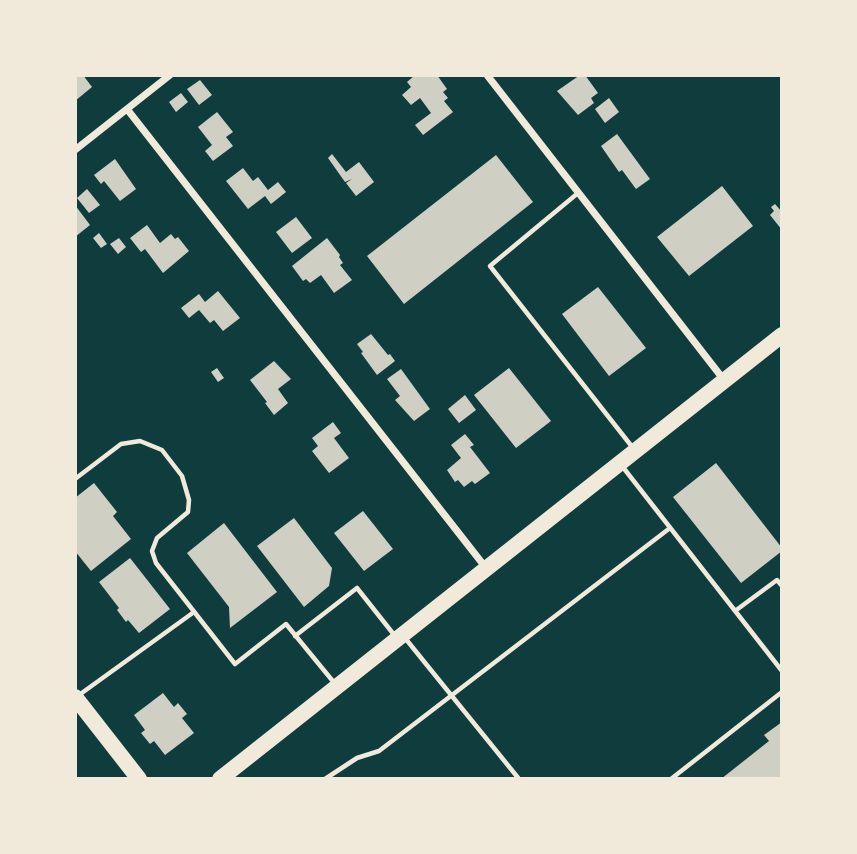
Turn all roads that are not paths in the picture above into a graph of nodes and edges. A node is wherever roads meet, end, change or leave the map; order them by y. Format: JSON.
{"nodes":[{"id":1,"x":170,"y":75,"type":"edge"},
{"id":2,"x":487,"y":75,"type":"edge"},
{"id":3,"x":127,"y":109,"type":"junction"},
{"id":4,"x":75,"y":150,"type":"edge"},
{"id":5,"x":578,"y":193,"type":"junction"},
{"id":6,"x":782,"y":335,"type":"edge"},
{"id":7,"x":724,"y":381,"type":"junction"},
{"id":8,"x":635,"y":450,"type":"junction"},
{"id":9,"x":619,"y":462,"type":"junction"},
{"id":10,"x":75,"y":479,"type":"edge"},
{"id":11,"x":670,"y":528,"type":"junction"},
{"id":12,"x":486,"y":568,"type":"junction"},
{"id":13,"x":782,"y":586,"type":"edge"},
{"id":14,"x":735,"y":611,"type":"junction"},
{"id":15,"x":195,"y":612,"type":"junction"},
{"id":16,"x":295,"y":636,"type":"junction"},
{"id":17,"x":399,"y":636,"type":"junction"},
{"id":18,"x":782,"y":671,"type":"edge"},
{"id":19,"x":336,"y":686,"type":"junction"},
{"id":20,"x":782,"y":692,"type":"edge"},
{"id":21,"x":452,"y":696,"type":"junction"},
{"id":22,"x":76,"y":697,"type":"edge"},
{"id":23,"x":139,"y":779,"type":"edge"},
{"id":24,"x":220,"y":779,"type":"edge"},
{"id":25,"x":325,"y":779,"type":"edge"},
{"id":26,"x":519,"y":779,"type":"edge"},
{"id":27,"x":671,"y":779,"type":"edge"}],
"edges":[{"from":1,"to":3,"type":"street"},
{"from":2,"to":5,"type":"street"},
{"from":3,"to":4,"type":"street"},
{"from":3,"to":12,"type":"street"},
{"from":5,"to":7,"type":"street"},
{"from":5,"to":8,"type":"lane"},
{"from":6,"to":7,"type":"main road"},
{"from":7,"to":8,"type":"main road"},
{"from":8,"to":9,"type":"main road"},
{"from":9,"to":11,"type":"lane"},
{"from":9,"to":12,"type":"main road"},
{"from":10,"to":15,"type":"lane"},
{"from":11,"to":14,"type":"lane"},
{"from":11,"to":21,"type":"lane"},
{"from":12,"to":17,"type":"main road"},
{"from":13,"to":14,"type":"lane"},
{"from":14,"to":18,"type":"lane"},
{"from":15,"to":16,"type":"lane"},
{"from":15,"to":22,"type":"lane"},
{"from":16,"to":17,"type":"lane"},
{"from":16,"to":19,"type":"lane"},
{"from":17,"to":19,"type":"main road"},
{"from":17,"to":21,"type":"lane"},
{"from":19,"to":24,"type":"main road"},
{"from":20,"to":27,"type":"lane"},
{"from":21,"to":25,"type":"lane"},
{"from":21,"to":26,"type":"lane"},
{"from":22,"to":23,"type":"main road"}]}
